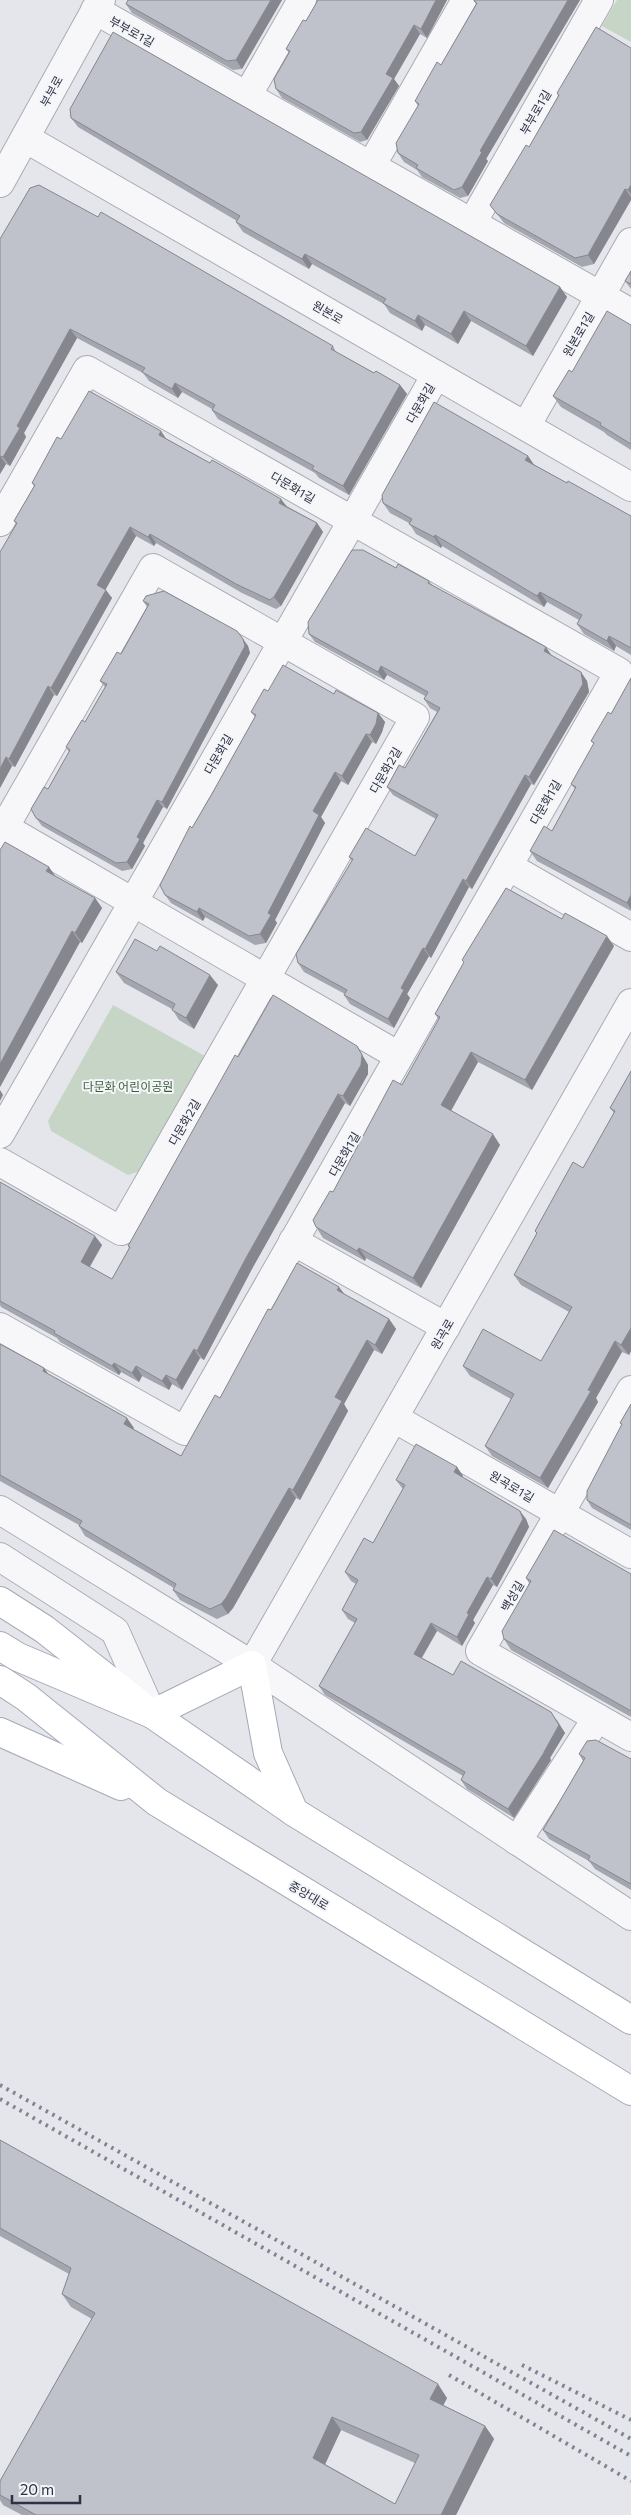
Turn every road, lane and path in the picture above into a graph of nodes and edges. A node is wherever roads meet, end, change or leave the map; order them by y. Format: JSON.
{"nodes":[{"id":1,"x":302,"y":0,"type":"edge"},
{"id":2,"x":466,"y":0,"type":"edge"},
{"id":3,"x":599,"y":0,"type":"edge"},
{"id":4,"x":98,"y":5,"type":"edge"},
{"id":5,"x":247,"y":96,"type":"junction"},
{"id":6,"x":25,"y":138,"type":"junction"},
{"id":7,"x":371,"y":166,"type":"junction"},
{"id":8,"x":0,"y":182,"type":"edge"},
{"id":9,"x":472,"y":223,"type":"junction"},
{"id":10,"x":631,"y":242,"type":"edge"},
{"id":11,"x":600,"y":296,"type":"junction"},
{"id":12,"x":631,"y":313,"type":"edge"},
{"id":13,"x":436,"y":374,"type":"junction"},
{"id":14,"x":526,"y":426,"type":"junction"},
{"id":15,"x":631,"y":487,"type":"edge"},
{"id":16,"x":352,"y":521,"type":"junction"},
{"id":17,"x":0,"y":522,"type":"edge"},
{"id":18,"x":282,"y":642,"type":"junction"},
{"id":19,"x":1,"y":829,"type":"edge"},
{"id":20,"x":508,"y":866,"type":"junction"},
{"id":21,"x":133,"y":902,"type":"junction"},
{"id":22,"x":631,"y":937,"type":"edge"},
{"id":23,"x":266,"y":979,"type":"junction"},
{"id":24,"x":631,"y":1004,"type":"edge"},
{"id":25,"x":399,"y":1056,"type":"junction"},
{"id":26,"x":0,"y":1134,"type":"edge"},
{"id":27,"x":0,"y":1162,"type":"edge"},
{"id":28,"x":293,"y":1241,"type":"junction"},
{"id":29,"x":0,"y":1327,"type":"edge"},
{"id":30,"x":446,"y":1327,"type":"junction"},
{"id":31,"x":631,"y":1390,"type":"edge"},
{"id":32,"x":394,"y":1418,"type":"junction"},
{"id":33,"x":0,"y":1510,"type":"edge"},
{"id":34,"x":560,"y":1513,"type":"junction"},
{"id":35,"x":631,"y":1554,"type":"edge"},
{"id":36,"x":0,"y":1557,"type":"edge"},
{"id":37,"x":0,"y":1601,"type":"edge"},
{"id":38,"x":0,"y":1646,"type":"edge"},
{"id":39,"x":252,"y":1665,"type":"junction"},
{"id":40,"x":0,"y":1680,"type":"edge"},
{"id":41,"x":152,"y":1714,"type":"junction"},
{"id":42,"x":596,"y":1718,"type":"junction"},
{"id":43,"x":0,"y":1732,"type":"edge"},
{"id":44,"x":631,"y":1737,"type":"edge"},
{"id":45,"x":157,"y":1802,"type":"junction"},
{"id":46,"x":294,"y":1812,"type":"junction"},
{"id":47,"x":517,"y":1841,"type":"junction"},
{"id":48,"x":631,"y":1916,"type":"edge"},
{"id":49,"x":631,"y":2020,"type":"edge"},
{"id":50,"x":631,"y":2091,"type":"edge"}],
"edges":[{"from":1,"to":5,"type":"street"},
{"from":2,"to":7,"type":"street"},
{"from":3,"to":9,"type":"street","name":"부부로1길"},
{"from":4,"to":5,"type":"street","name":"부부로1길"},
{"from":4,"to":6,"type":"street","name":"부부로"},
{"from":5,"to":7,"type":"street","name":"부부로1길"},
{"from":6,"to":8,"type":"street","name":"부부로"},
{"from":6,"to":13,"type":"street","name":"원본로"},
{"from":7,"to":9,"type":"street","name":"부부로1길"},
{"from":9,"to":11,"type":"street","name":"부부로1길"},
{"from":10,"to":11,"type":"street","name":"원본로1길"},
{"from":11,"to":12,"type":"street","name":"부부로1길"},
{"from":11,"to":14,"type":"street","name":"원본로1길"},
{"from":13,"to":14,"type":"street","name":"원본로"},
{"from":13,"to":16,"type":"street","name":"다문화길"},
{"from":14,"to":15,"type":"street","name":"원본로"},
{"from":16,"to":17,"type":"street","name":"다문화1길"},
{"from":16,"to":18,"type":"street","name":"다문화길"},
{"from":16,"to":20,"type":"street","name":"다문화1길"},
{"from":18,"to":19,"type":"street","name":"다문화2길"},
{"from":18,"to":21,"type":"street","name":"다문화길"},
{"from":18,"to":23,"type":"street","name":"다문화2길"},
{"from":19,"to":21,"type":"street"},
{"from":20,"to":22,"type":"street"},
{"from":20,"to":25,"type":"street","name":"다문화1길"},
{"from":21,"to":23,"type":"street"},
{"from":21,"to":26,"type":"street","name":"다문화길"},
{"from":23,"to":25,"type":"street"},
{"from":23,"to":27,"type":"street","name":"다문화2길"},
{"from":24,"to":30,"type":"street","name":"원곡로"},
{"from":25,"to":28,"type":"street","name":"다문화1길"},
{"from":28,"to":29,"type":"street","name":"다문화1길"},
{"from":28,"to":30,"type":"street"},
{"from":30,"to":32,"type":"street","name":"원곡로"},
{"from":31,"to":34,"type":"street","name":"백성길"},
{"from":32,"to":34,"type":"street","name":"원곡로1길"},
{"from":32,"to":39,"type":"street","name":"원곡로"},
{"from":33,"to":39,"type":"street"},
{"from":34,"to":35,"type":"street","name":"원곡로1길"},
{"from":34,"to":42,"type":"street","name":"백성길"},
{"from":36,"to":41,"type":"street"},
{"from":37,"to":41,"type":"main road"},
{"from":38,"to":41,"type":"main road"},
{"from":39,"to":41,"type":"main road"},
{"from":39,"to":46,"type":"main road"},
{"from":39,"to":47,"type":"street"},
{"from":40,"to":45,"type":"main road","name":"중앙대로"},
{"from":41,"to":46,"type":"main road"},
{"from":42,"to":44,"type":"street","name":"백성길"},
{"from":42,"to":47,"type":"street"},
{"from":43,"to":45,"type":"main road"},
{"from":45,"to":50,"type":"main road","name":"중앙대로"},
{"from":46,"to":49,"type":"main road"},
{"from":47,"to":48,"type":"street"}]}
